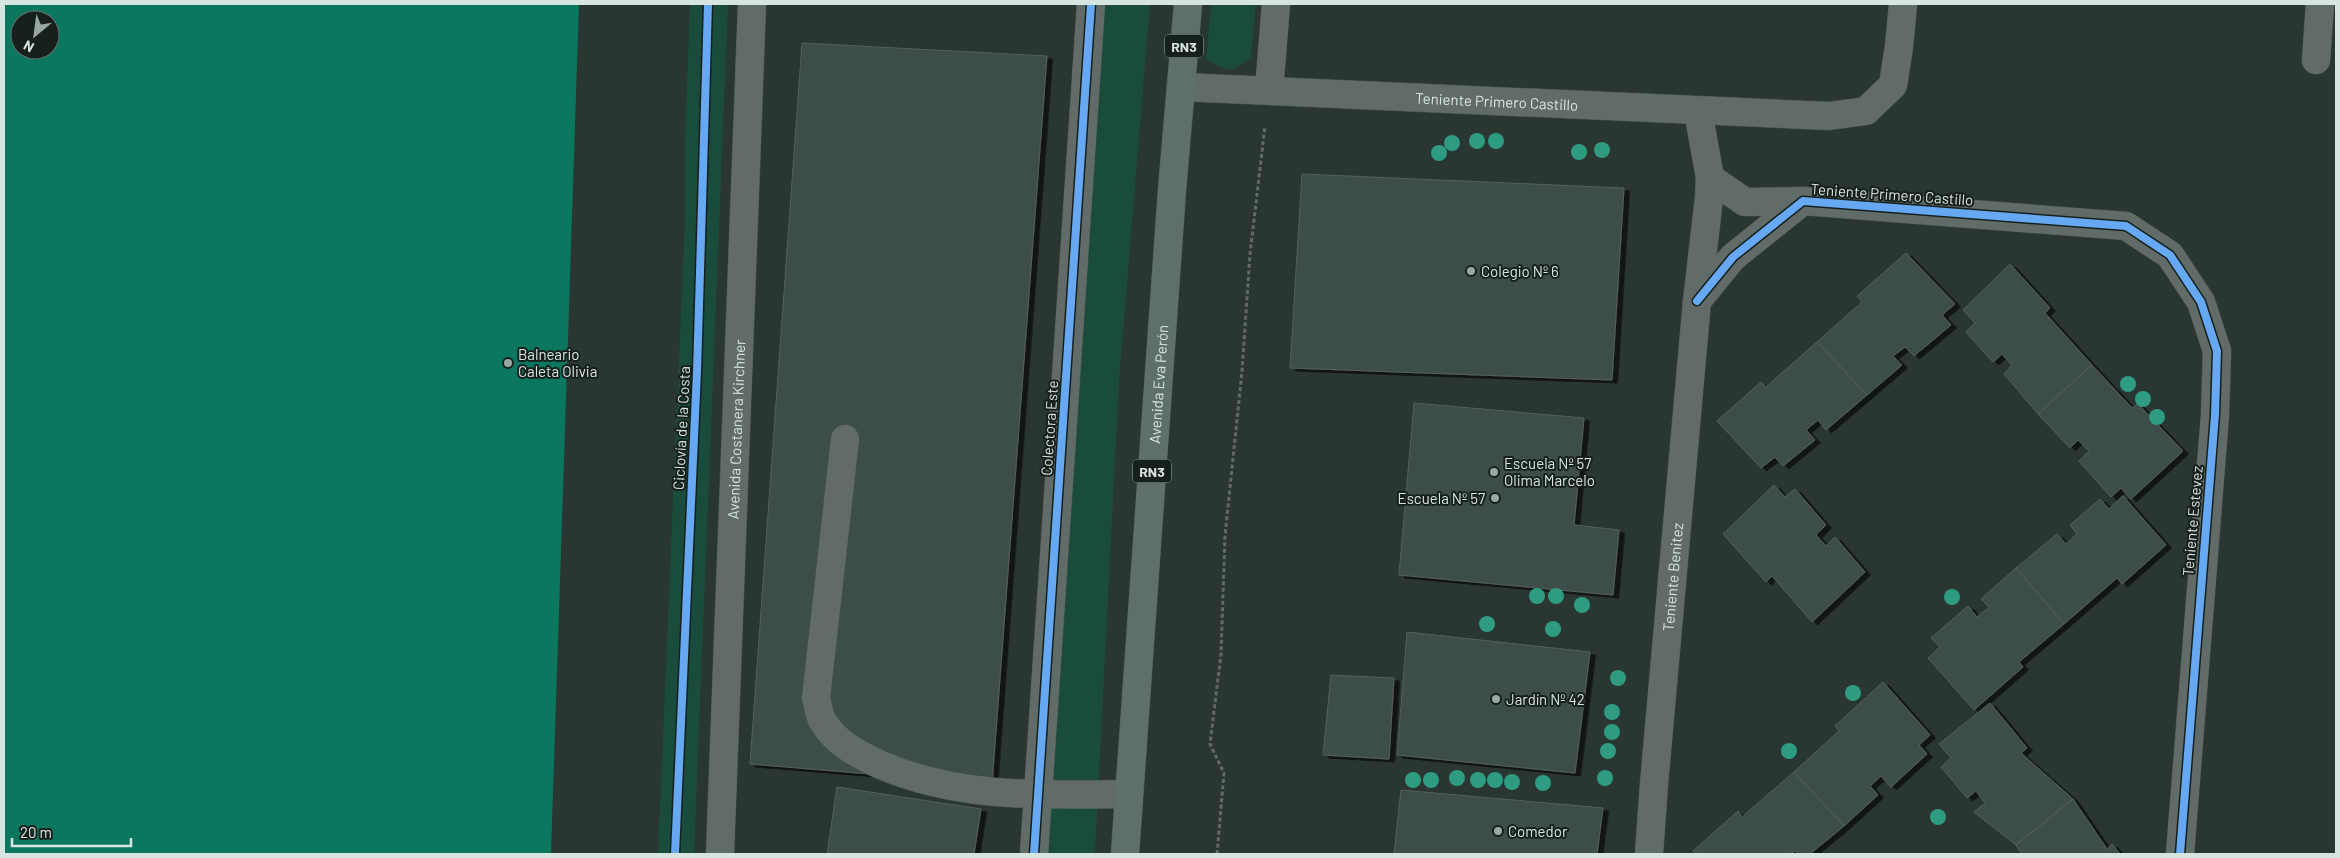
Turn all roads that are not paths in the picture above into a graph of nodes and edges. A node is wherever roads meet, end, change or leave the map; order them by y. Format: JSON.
{"nodes":[{"id":1,"x":752,"y":4,"type":"edge"},
{"id":2,"x":1091,"y":4,"type":"edge"},
{"id":3,"x":1188,"y":4,"type":"edge"},
{"id":4,"x":1276,"y":4,"type":"edge"},
{"id":5,"x":1903,"y":4,"type":"edge"},
{"id":6,"x":2320,"y":4,"type":"edge"},
{"id":7,"x":2316,"y":60,"type":"dead end"},
{"id":8,"x":1180,"y":88,"type":"junction"},
{"id":9,"x":1269,"y":90,"type":"junction"},
{"id":10,"x":1698,"y":111,"type":"junction"},
{"id":11,"x":1710,"y":178,"type":"junction"},
{"id":12,"x":1803,"y":201,"type":"junction"},
{"id":13,"x":2126,"y":226,"type":"joint"},
{"id":14,"x":1697,"y":301,"type":"junction"},
{"id":15,"x":845,"y":439,"type":"dead end"},
{"id":16,"x":1129,"y":794,"type":"junction"},
{"id":17,"x":1038,"y":796,"type":"junction"},
{"id":18,"x":720,"y":854,"type":"edge"},
{"id":19,"x":1034,"y":854,"type":"edge"},
{"id":20,"x":1125,"y":854,"type":"edge"},
{"id":21,"x":1649,"y":854,"type":"edge"},
{"id":22,"x":2180,"y":854,"type":"edge"}],
"edges":[{"from":1,"to":18,"type":"street","name":"Avenida Costanera Kirchner"},
{"from":2,"to":17,"type":"street","name":"Colectora Este"},
{"from":3,"to":8,"type":"highway","name":"Avenida Eva Perón","number":"RN3"},
{"from":4,"to":9,"type":"street"},
{"from":5,"to":10,"type":"street","name":"Teniente Primero Castillo"},
{"from":6,"to":7,"type":"street"},
{"from":8,"to":9,"type":"street","name":"Teniente Primero Castillo"},
{"from":8,"to":16,"type":"highway","name":"Avenida Eva Perón","number":"RN3"},
{"from":9,"to":10,"type":"street","name":"Teniente Primero Castillo"},
{"from":10,"to":11,"type":"street","name":"Teniente Benitez"},
{"from":11,"to":12,"type":"street"},
{"from":11,"to":14,"type":"street","name":"Teniente Benitez"},
{"from":12,"to":13,"type":"street","name":"Teniente Primero Castillo"},
{"from":12,"to":14,"type":"street","name":"Teniente Primero Castillo"},
{"from":13,"to":22,"type":"street","name":"Teniente Estevez"},
{"from":14,"to":21,"type":"street","name":"Teniente Benitez"},
{"from":15,"to":17,"type":"street"},
{"from":16,"to":17,"type":"street"},
{"from":16,"to":20,"type":"highway","name":"Avenida Eva Perón","number":"RN3"},
{"from":17,"to":19,"type":"street","name":"Colectora Este"}]}
